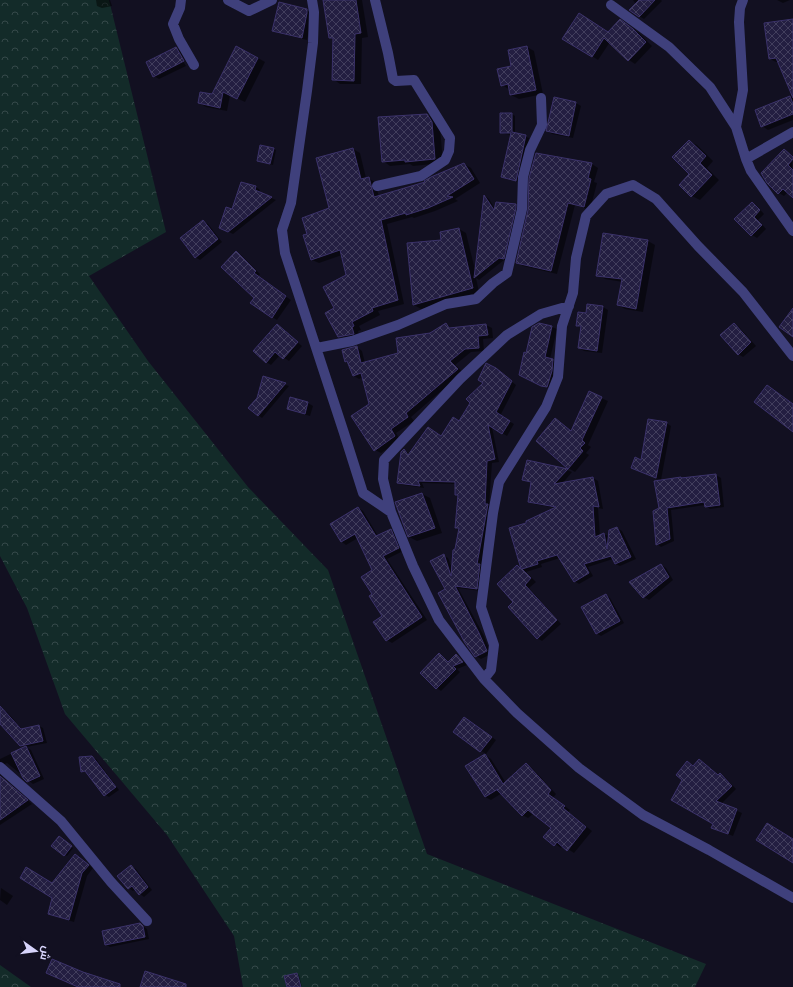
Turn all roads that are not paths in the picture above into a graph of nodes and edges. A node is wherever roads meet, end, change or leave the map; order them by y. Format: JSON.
{"nodes":[{"id":1,"x":181,"y":0,"type":"edge"},
{"id":2,"x":228,"y":0,"type":"edge"},
{"id":3,"x":272,"y":0,"type":"edge"},
{"id":4,"x":312,"y":0,"type":"edge"},
{"id":5,"x":374,"y":0,"type":"edge"},
{"id":6,"x":742,"y":0,"type":"edge"},
{"id":7,"x":611,"y":5,"type":"dead end"},
{"id":8,"x":194,"y":65,"type":"dead end"},
{"id":9,"x":541,"y":98,"type":"dead end"},
{"id":10,"x":736,"y":127,"type":"junction"},
{"id":11,"x":793,"y":132,"type":"edge"},
{"id":12,"x":746,"y":159,"type":"junction"},
{"id":13,"x":377,"y":186,"type":"dead end"},
{"id":14,"x":793,"y":231,"type":"edge"},
{"id":15,"x":569,"y":306,"type":"junction"},
{"id":16,"x":317,"y":348,"type":"junction"},
{"id":17,"x":793,"y":356,"type":"edge"},
{"id":18,"x":391,"y":512,"type":"junction"},
{"id":19,"x":484,"y":679,"type":"junction"},
{"id":20,"x":0,"y":767,"type":"edge"},
{"id":21,"x":793,"y":898,"type":"edge"},
{"id":22,"x":147,"y":921,"type":"dead end"}],
"edges":[{"from":1,"to":8,"type":"street"},
{"from":2,"to":3,"type":"street"},
{"from":4,"to":16,"type":"street"},
{"from":5,"to":13,"type":"street"},
{"from":6,"to":10,"type":"street"},
{"from":7,"to":10,"type":"street"},
{"from":9,"to":16,"type":"street"},
{"from":10,"to":12,"type":"street"},
{"from":11,"to":12,"type":"street"},
{"from":12,"to":14,"type":"street"},
{"from":15,"to":17,"type":"street"},
{"from":15,"to":18,"type":"street"},
{"from":15,"to":19,"type":"street"},
{"from":16,"to":18,"type":"street"},
{"from":18,"to":19,"type":"street"},
{"from":19,"to":21,"type":"street"},
{"from":20,"to":22,"type":"street"}]}
